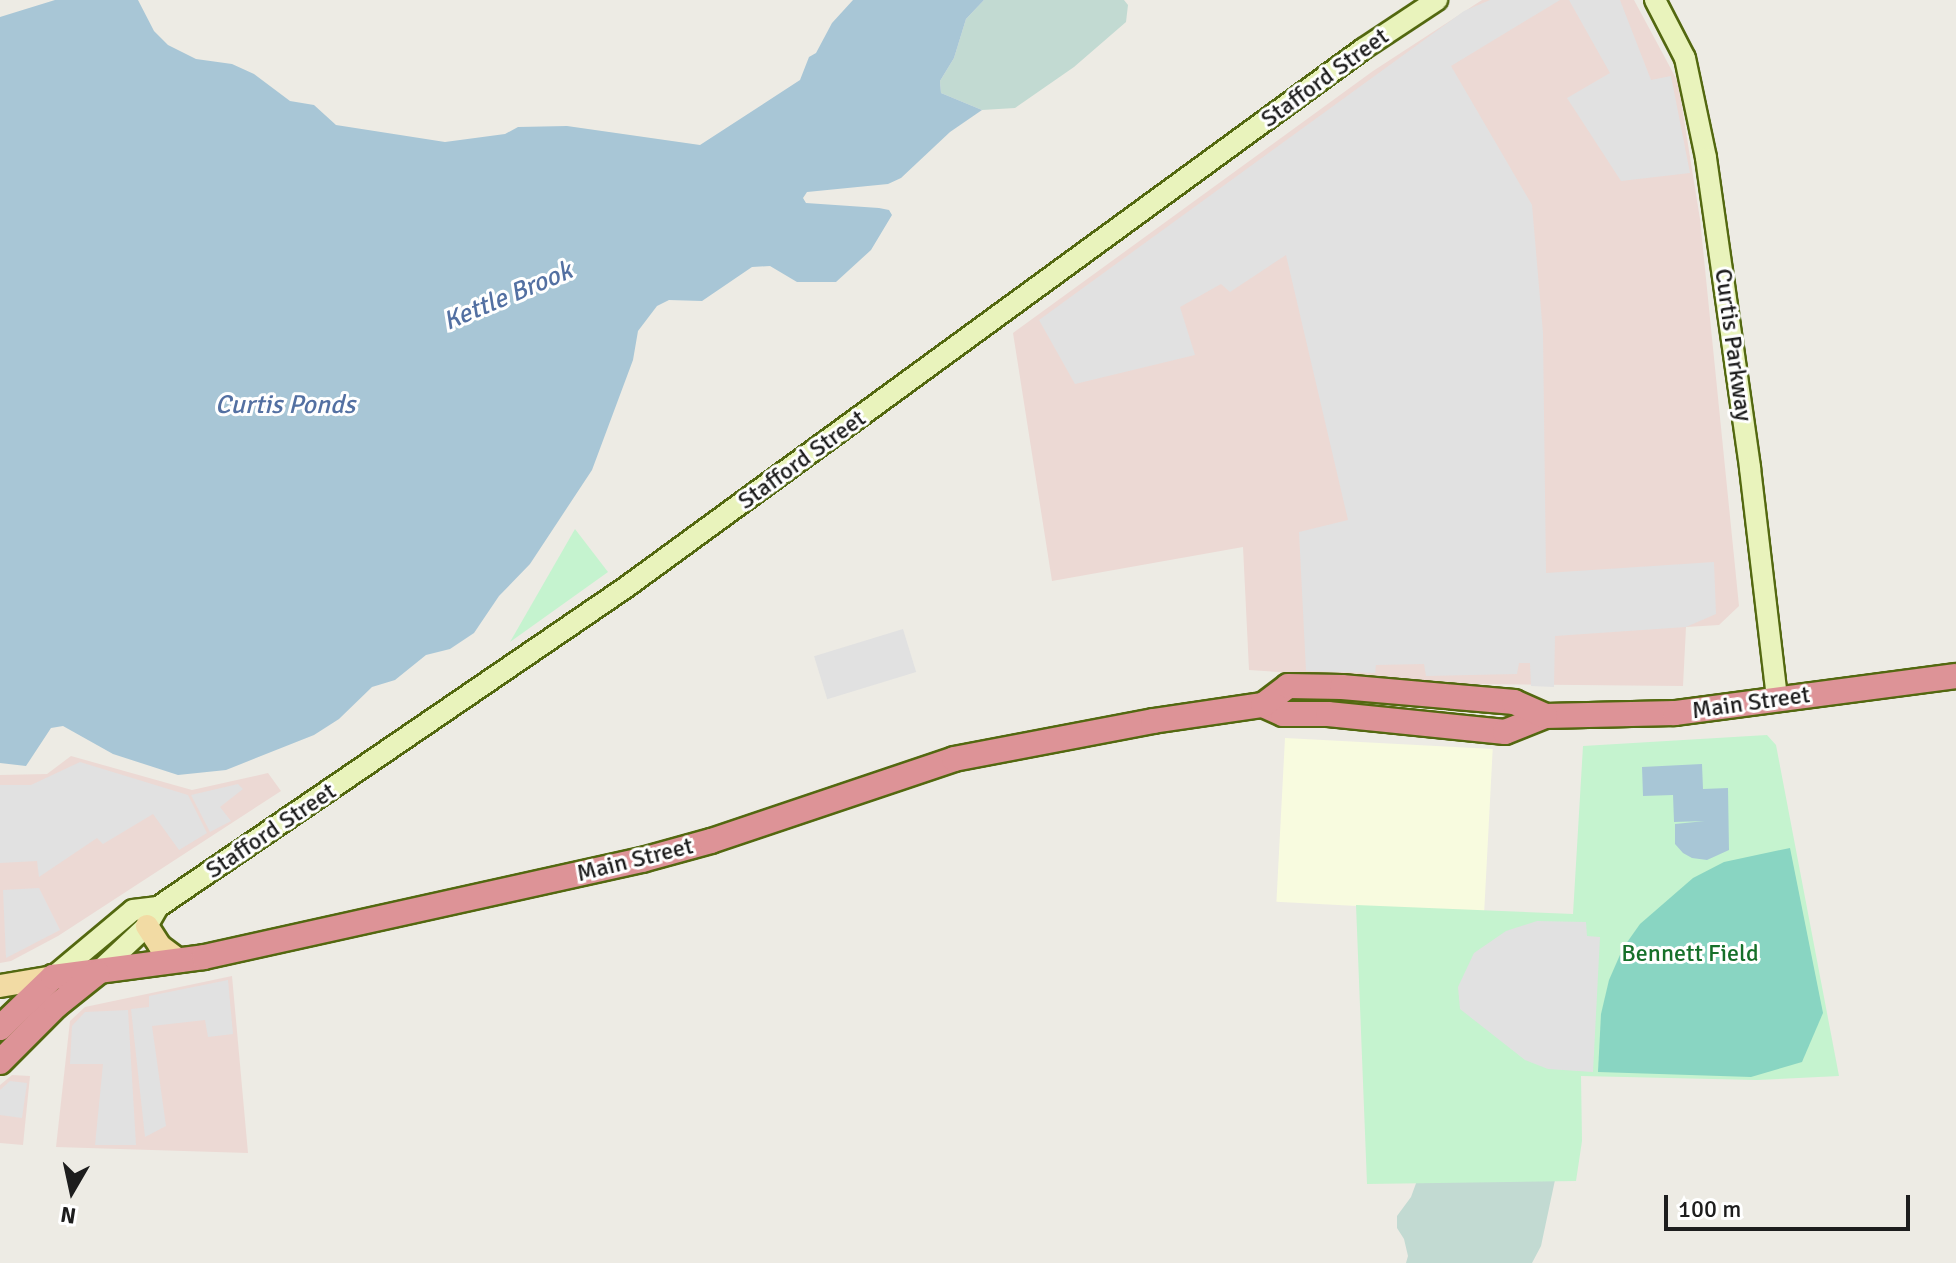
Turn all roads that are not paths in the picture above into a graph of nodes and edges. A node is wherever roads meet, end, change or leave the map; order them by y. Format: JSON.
{"nodes":[{"id":1,"x":1437,"y":0,"type":"edge"},
{"id":2,"x":1655,"y":0,"type":"edge"},
{"id":3,"x":1956,"y":676,"type":"edge"},
{"id":4,"x":1777,"y":699,"type":"junction"},
{"id":5,"x":152,"y":916,"type":"junction"},
{"id":6,"x":180,"y":961,"type":"junction"},
{"id":7,"x":99,"y":971,"type":"junction"},
{"id":8,"x":53,"y":977,"type":"junction"},
{"id":9,"x":0,"y":986,"type":"edge"},
{"id":10,"x":0,"y":1028,"type":"edge"},
{"id":11,"x":0,"y":1062,"type":"edge"}],
"edges":[{"from":1,"to":5,"type":"main road","name":"Stafford Street"},
{"from":2,"to":4,"type":"main road","name":"Curtis Parkway"},
{"from":3,"to":4,"type":"highway","name":"Main Street"},
{"from":4,"to":6,"type":"highway","name":"Main Street"},
{"from":5,"to":6,"type":"main road"},
{"from":5,"to":7,"type":"main road","name":"Stafford Street"},
{"from":5,"to":8,"type":"main road","name":"Stafford Street"},
{"from":6,"to":7,"type":"highway","name":"Main Street"},
{"from":7,"to":8,"type":"highway","name":"Main Street"},
{"from":7,"to":11,"type":"highway"},
{"from":8,"to":9,"type":"main road","name":"Main Street"},
{"from":8,"to":10,"type":"highway"}]}
